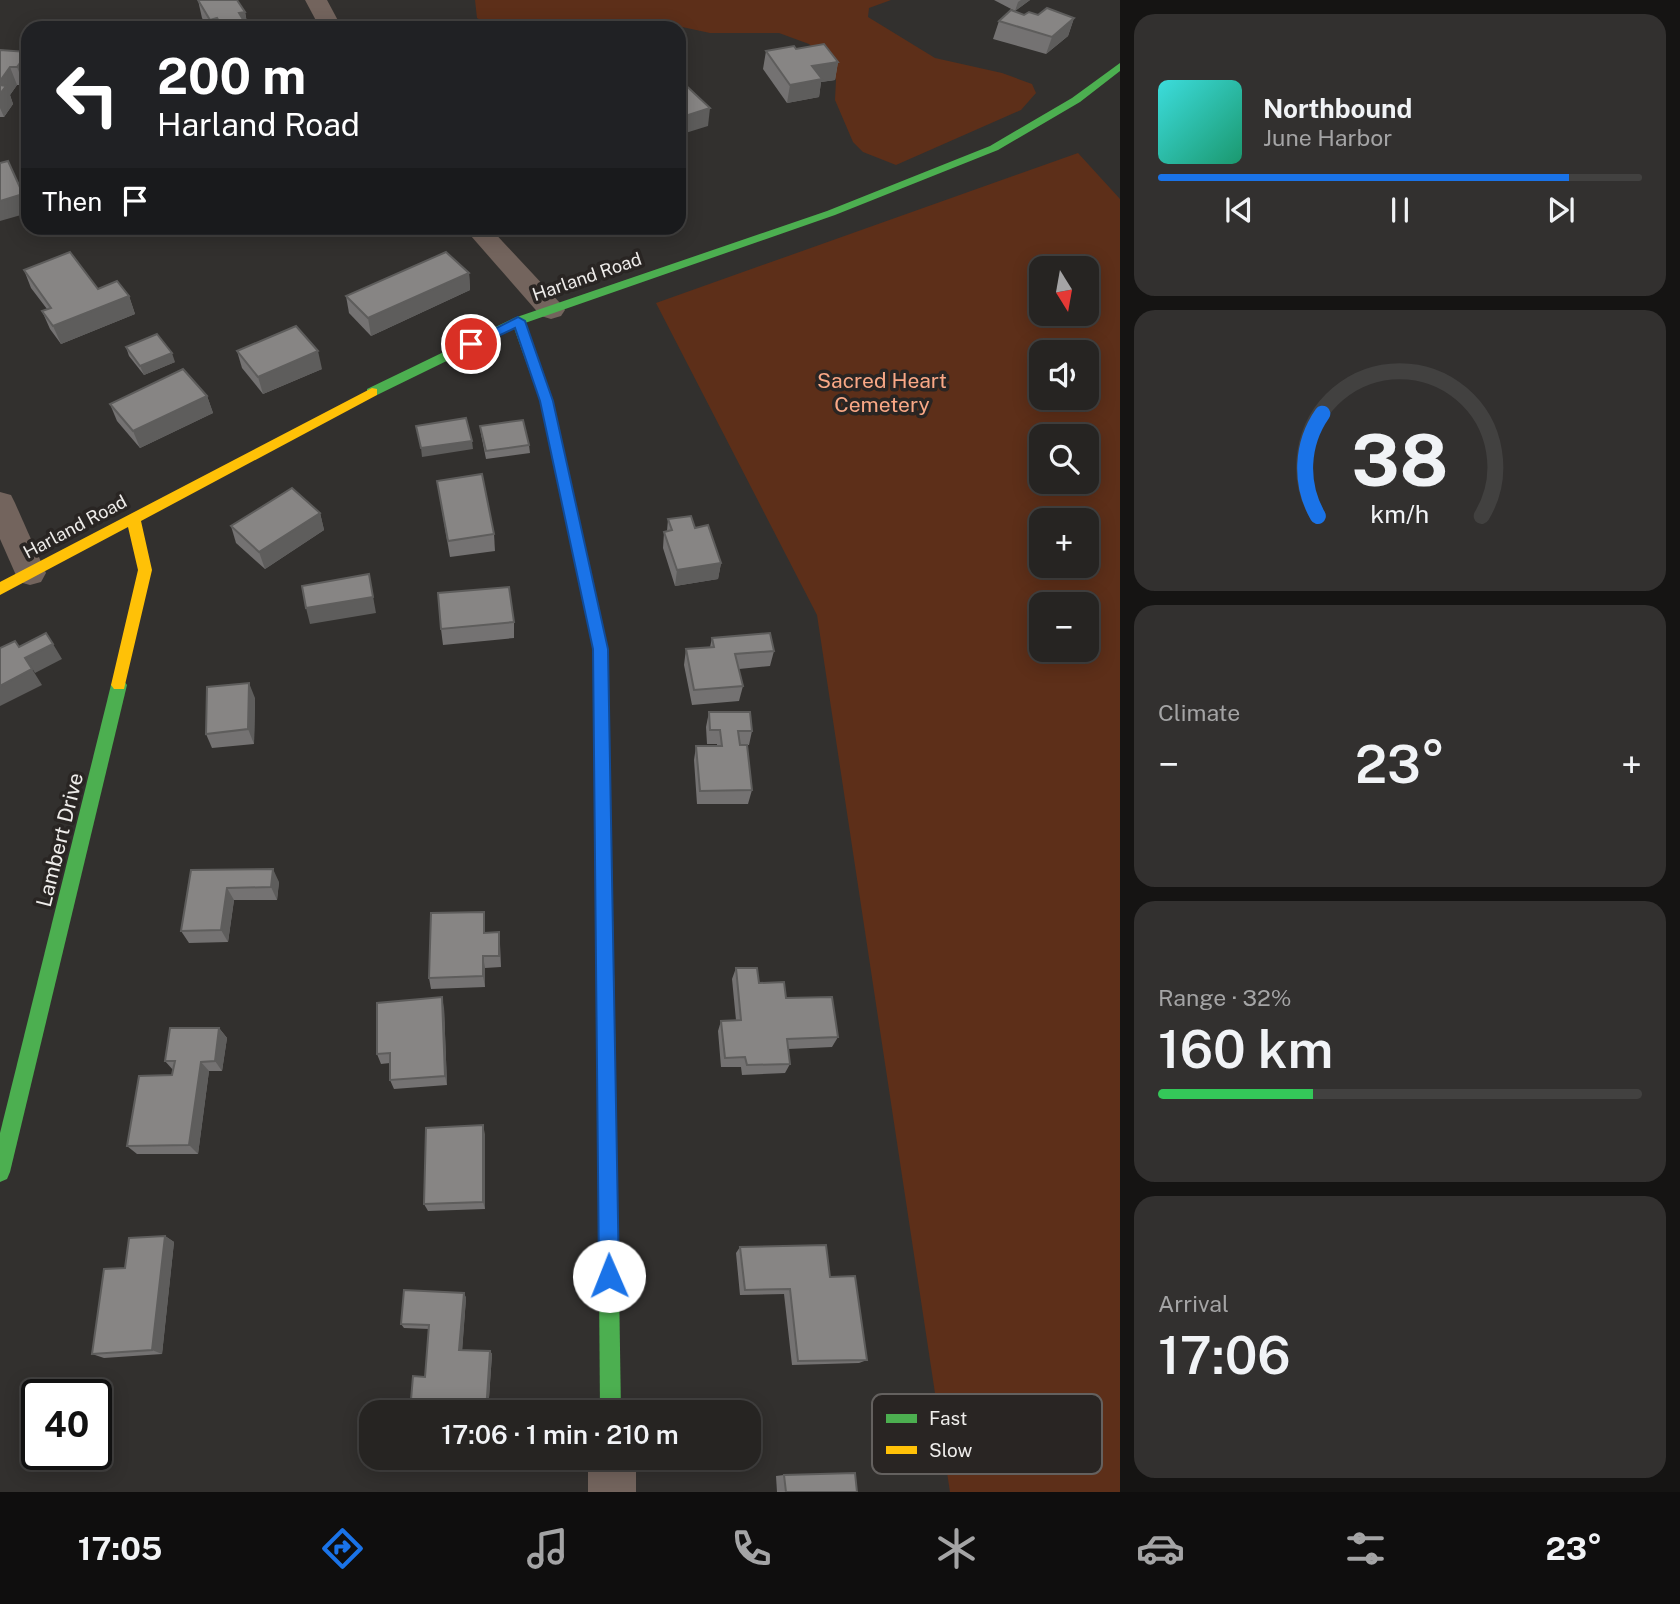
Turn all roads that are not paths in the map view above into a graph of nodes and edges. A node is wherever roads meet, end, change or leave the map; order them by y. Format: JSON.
{"nodes":[{"id":1,"x":316,"y":0,"type":"edge"},
{"id":2,"x":327,"y":21,"type":"edge"},
{"id":3,"x":1120,"y":66,"type":"edge"},
{"id":4,"x":482,"y":235,"type":"edge"},
{"id":5,"x":551,"y":310,"type":"junction"},
{"id":6,"x":518,"y":321,"type":"junction"},
{"id":7,"x":0,"y":503,"type":"edge"},
{"id":8,"x":133,"y":517,"type":"junction"},
{"id":9,"x":30,"y":573,"type":"junction"},
{"id":10,"x":0,"y":589,"type":"edge"},
{"id":11,"x":0,"y":1172,"type":"edge"},
{"id":12,"x":611,"y":1400,"type":"edge"},
{"id":13,"x":612,"y":1470,"type":"edge"},
{"id":14,"x":612,"y":1492,"type":"edge"}],
"edges":[{"from":1,"to":2,"type":"street"},
{"from":3,"to":5,"type":"street","name":"Harland Road"},
{"from":4,"to":5,"type":"street"},
{"from":5,"to":6,"type":"street","name":"Harland Road"},
{"from":6,"to":8,"type":"street","name":"Harland Road"},
{"from":6,"to":12,"type":"street"},
{"from":7,"to":9,"type":"street"},
{"from":8,"to":9,"type":"street","name":"Harland Road"},
{"from":8,"to":11,"type":"street","name":"Lambert Drive"},
{"from":9,"to":10,"type":"street","name":"Harland Road"},
{"from":13,"to":14,"type":"street"}]}
